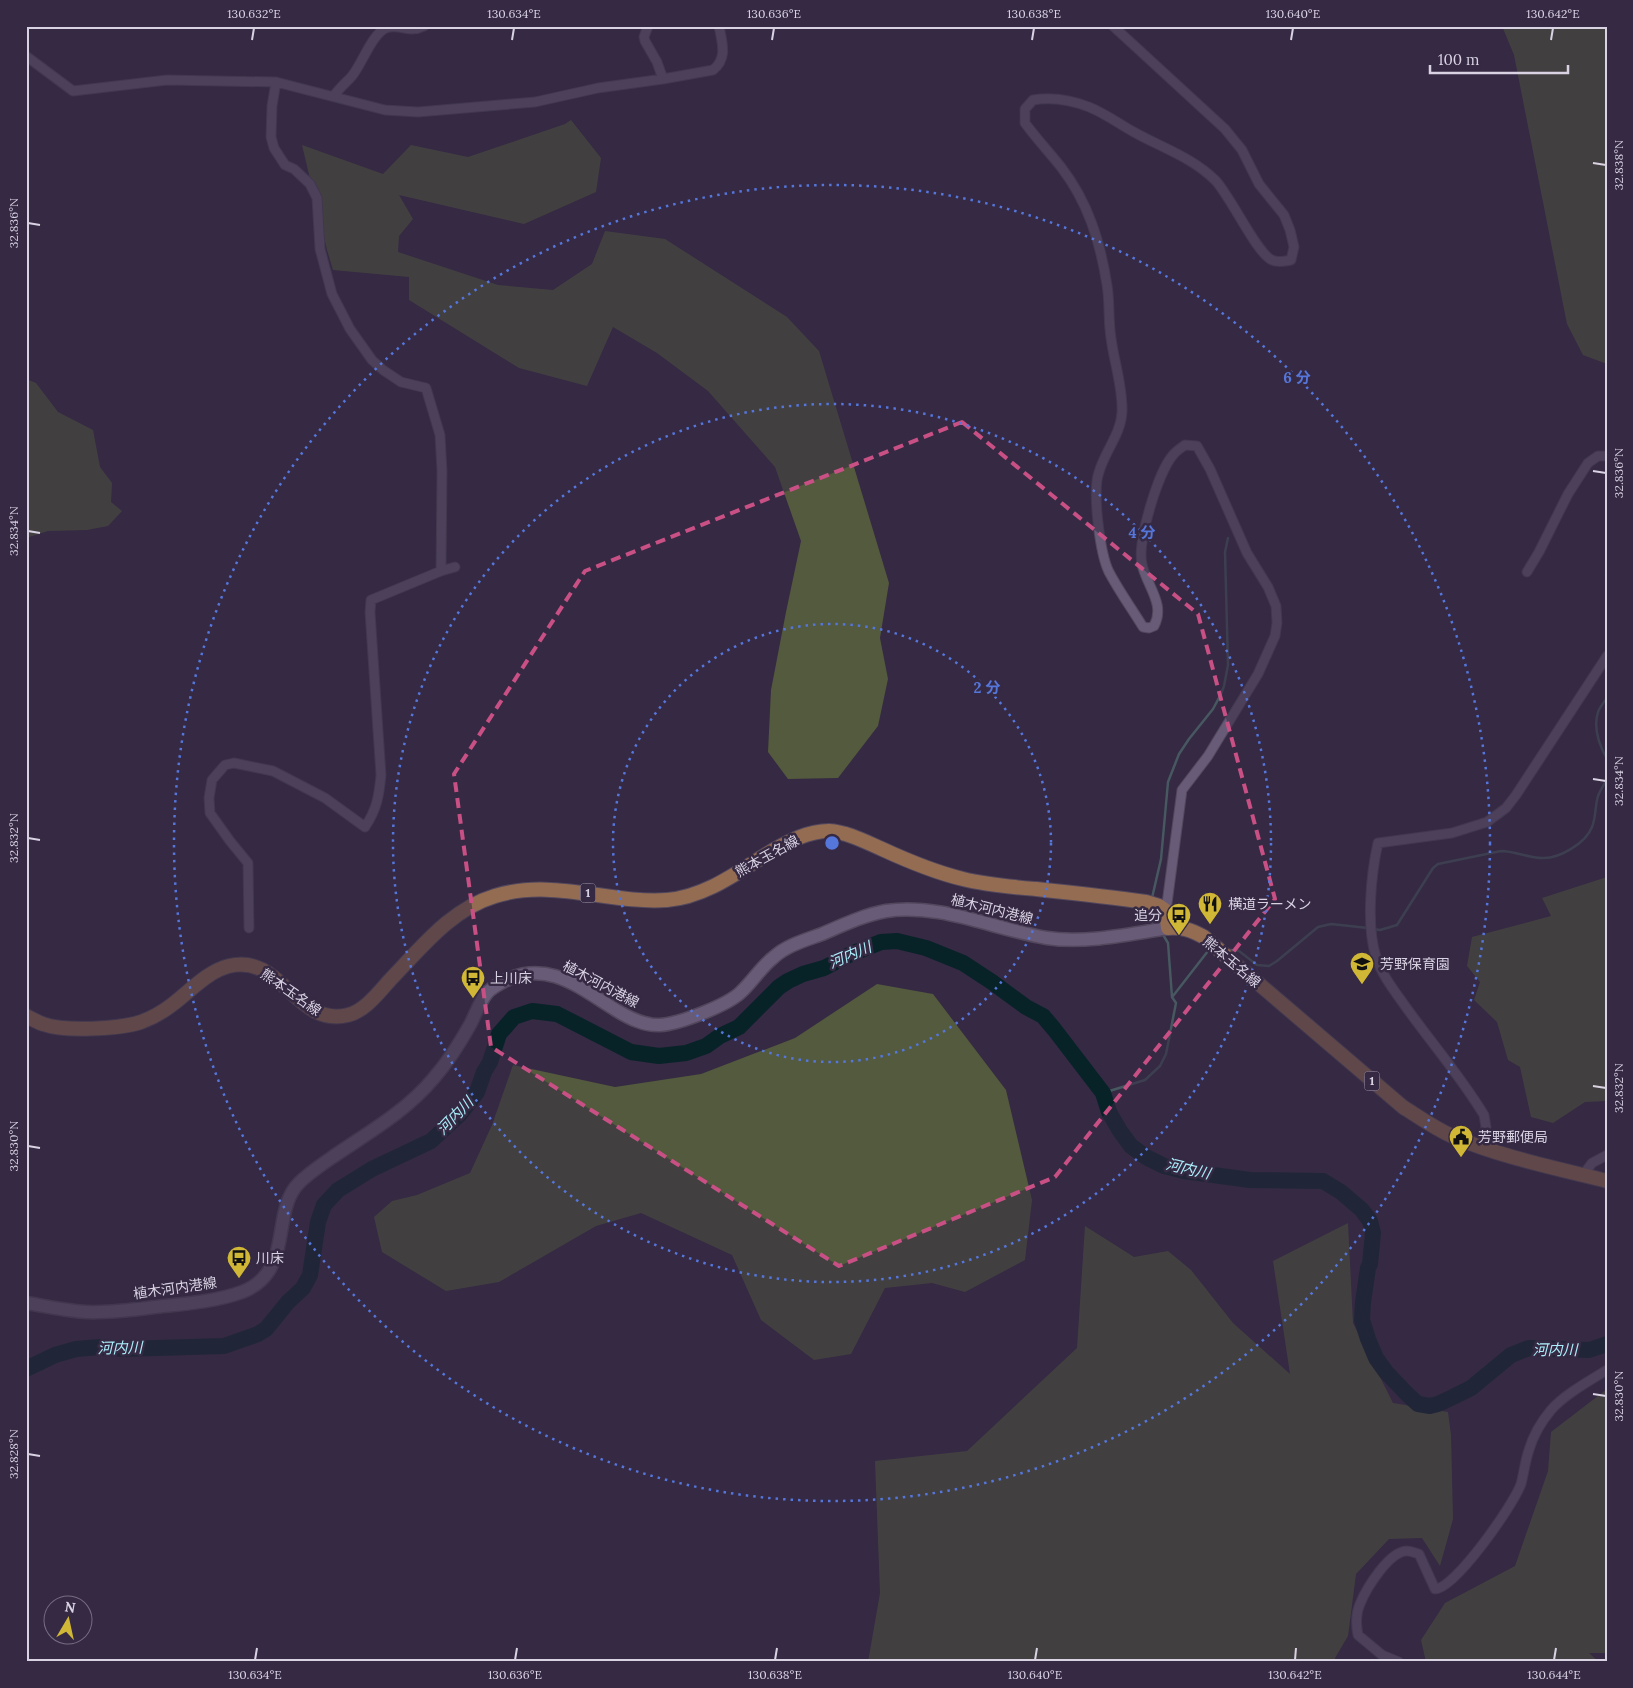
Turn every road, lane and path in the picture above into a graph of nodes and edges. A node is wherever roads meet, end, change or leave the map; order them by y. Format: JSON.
{"nodes":[{"id":1,"x":424,"y":26,"type":"edge"},
{"id":2,"x":648,"y":26,"type":"edge"},
{"id":3,"x":719,"y":26,"type":"edge"},
{"id":4,"x":1113,"y":26,"type":"edge"},
{"id":5,"x":381,"y":28,"type":"edge"},
{"id":6,"x":26,"y":56,"type":"edge"},
{"id":7,"x":663,"y":79,"type":"junction"},
{"id":8,"x":276,"y":82,"type":"junction"},
{"id":9,"x":334,"y":96,"type":"junction"},
{"id":10,"x":1607,"y":456,"type":"edge"},
{"id":11,"x":455,"y":567,"type":"dead end"},
{"id":12,"x":441,"y":571,"type":"junction"},
{"id":13,"x":1527,"y":572,"type":"dead end"},
{"id":14,"x":1607,"y":656,"type":"edge"},
{"id":15,"x":1166,"y":911,"type":"junction"},
{"id":16,"x":248,"y":928,"type":"dead end"},
{"id":17,"x":1168,"y":928,"type":"junction"},
{"id":18,"x":26,"y":1016,"type":"edge"},
{"id":19,"x":1480,"y":1146,"type":"junction"},
{"id":20,"x":1607,"y":1155,"type":"edge"},
{"id":21,"x":1583,"y":1175,"type":"junction"},
{"id":22,"x":1607,"y":1181,"type":"edge"},
{"id":23,"x":26,"y":1303,"type":"edge"},
{"id":24,"x":1607,"y":1370,"type":"edge"},
{"id":25,"x":1399,"y":1662,"type":"edge"}],
"edges":[{"from":1,"to":5,"type":"street"},
{"from":2,"to":7,"type":"street"},
{"from":3,"to":7,"type":"street"},
{"from":4,"to":15,"type":"street"},
{"from":5,"to":9,"type":"street"},
{"from":6,"to":8,"type":"street"},
{"from":7,"to":9,"type":"street"},
{"from":8,"to":9,"type":"street"},
{"from":8,"to":12,"type":"street"},
{"from":10,"to":13,"type":"street"},
{"from":11,"to":12,"type":"street"},
{"from":12,"to":16,"type":"street"},
{"from":14,"to":19,"type":"street"},
{"from":15,"to":17,"type":"main road"},
{"from":15,"to":18,"type":"main road","name":"熊本玉名線","number":"1"},
{"from":17,"to":19,"type":"main road","name":"熊本玉名線","number":"1"},
{"from":17,"to":23,"type":"main road","name":"植木河内港線"},
{"from":19,"to":21,"type":"main road","name":"熊本玉名線","number":"1"},
{"from":20,"to":21,"type":"street"},
{"from":21,"to":22,"type":"main road","name":"熊本玉名線","number":"1"},
{"from":24,"to":25,"type":"street"}]}
